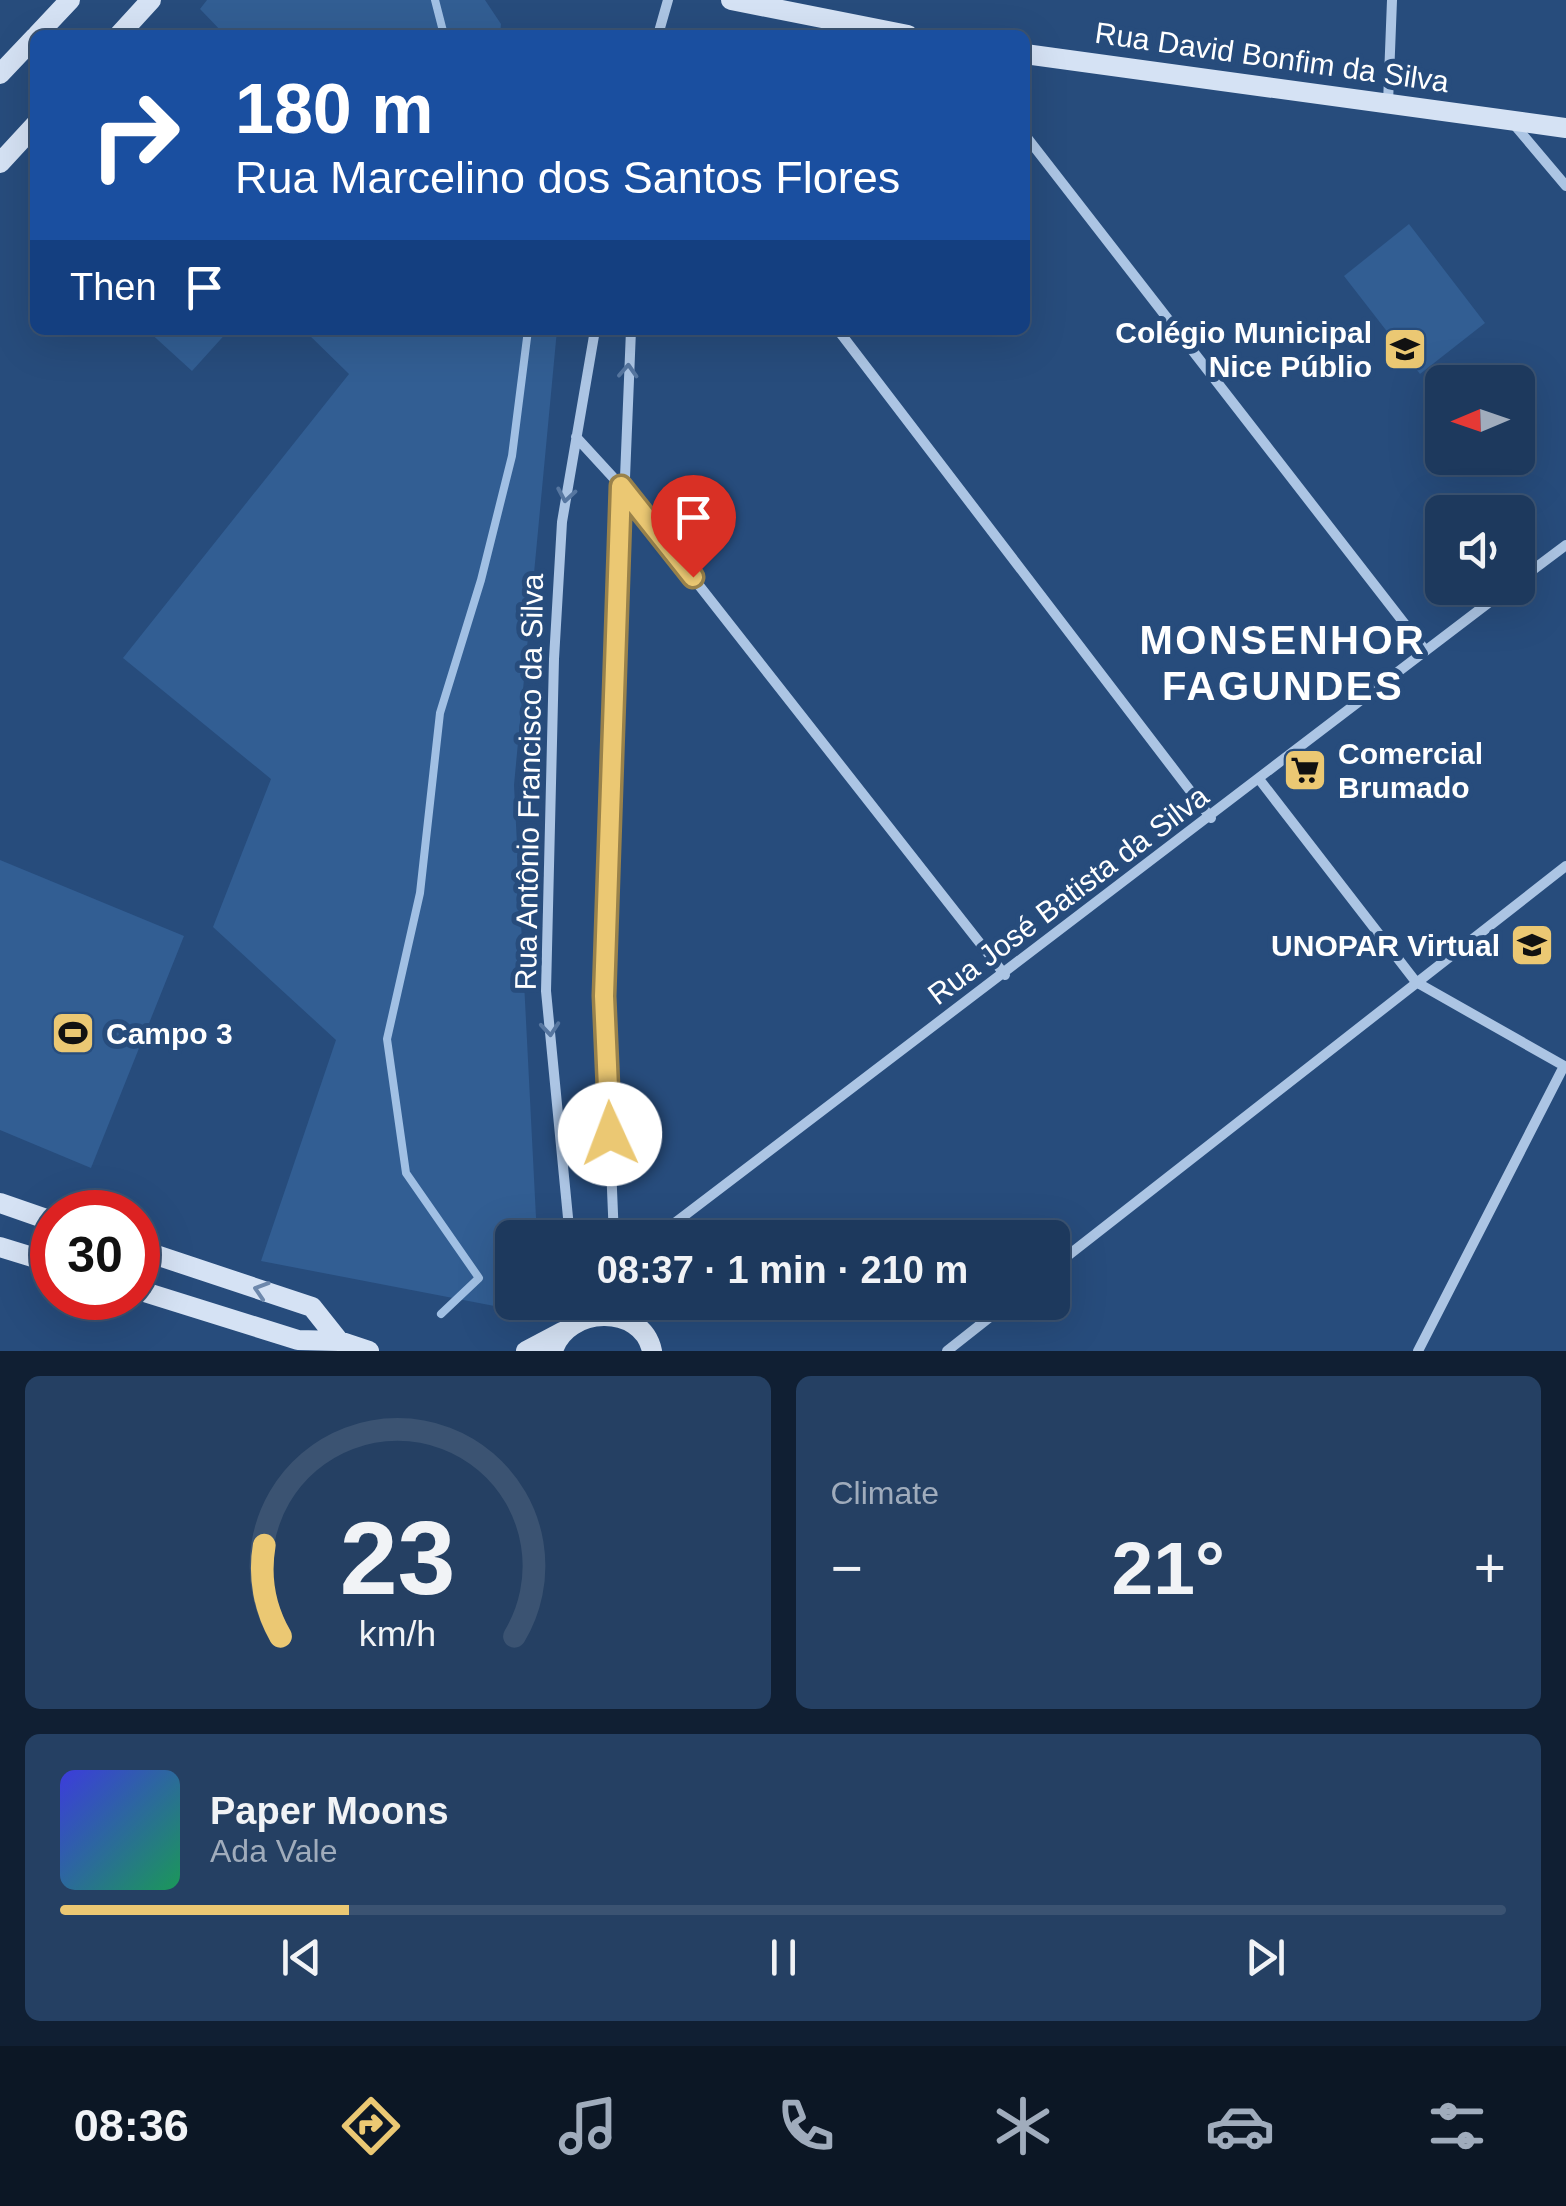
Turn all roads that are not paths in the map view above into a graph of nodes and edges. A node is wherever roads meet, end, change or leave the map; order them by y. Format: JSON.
{"nodes":[{"id":1,"x":70,"y":0,"type":"edge"},
{"id":2,"x":152,"y":0,"type":"edge"},
{"id":3,"x":668,"y":0,"type":"edge"},
{"id":4,"x":731,"y":0,"type":"edge"},
{"id":5,"x":1392,"y":0,"type":"edge"},
{"id":6,"x":42,"y":30,"type":"edge"},
{"id":7,"x":124,"y":30,"type":"edge"},
{"id":8,"x":659,"y":30,"type":"edge"},
{"id":9,"x":883,"y":30,"type":"edge"},
{"id":10,"x":30,"y":42,"type":"edge"},
{"id":11,"x":1030,"y":55,"type":"edge"},
{"id":12,"x":0,"y":74,"type":"edge"},
{"id":13,"x":1388,"y":103,"type":"junction"},
{"id":14,"x":1510,"y":121,"type":"junction"},
{"id":15,"x":1566,"y":128,"type":"edge"},
{"id":16,"x":30,"y":130,"type":"edge"},
{"id":17,"x":1030,"y":141,"type":"edge"},
{"id":18,"x":0,"y":162,"type":"edge"},
{"id":19,"x":1566,"y":186,"type":"edge"},
{"id":20,"x":594,"y":335,"type":"edge"},
{"id":21,"x":630,"y":335,"type":"edge"},
{"id":22,"x":842,"y":335,"type":"edge"},
{"id":23,"x":576,"y":436,"type":"junction"},
{"id":24,"x":621,"y":486,"type":"junction"},
{"id":25,"x":1566,"y":544,"type":"edge"},
{"id":26,"x":1535,"y":568,"type":"edge"},
{"id":27,"x":1485,"y":605,"type":"edge"},
{"id":28,"x":1425,"y":650,"type":"junction"},
{"id":29,"x":1260,"y":779,"type":"junction"},
{"id":30,"x":1212,"y":818,"type":"junction"},
{"id":31,"x":1566,"y":866,"type":"edge"},
{"id":32,"x":1005,"y":975,"type":"junction"},
{"id":33,"x":1416,"y":982,"type":"junction"},
{"id":34,"x":1565,"y":1067,"type":"edge"},
{"id":35,"x":0,"y":1203,"type":"edge"},
{"id":36,"x":30,"y":1213,"type":"edge"},
{"id":37,"x":568,"y":1220,"type":"edge"},
{"id":38,"x":613,"y":1220,"type":"edge"},
{"id":39,"x":679,"y":1220,"type":"edge"},
{"id":40,"x":0,"y":1247,"type":"edge"},
{"id":41,"x":1070,"y":1254,"type":"edge"},
{"id":42,"x":30,"y":1256,"type":"edge"},
{"id":43,"x":160,"y":1256,"type":"edge"},
{"id":44,"x":160,"y":1297,"type":"edge"},
{"id":45,"x":573,"y":1320,"type":"edge"},
{"id":46,"x":577,"y":1320,"type":"edge"},
{"id":47,"x":627,"y":1320,"type":"edge"},
{"id":48,"x":640,"y":1320,"type":"edge"},
{"id":49,"x":986,"y":1320,"type":"edge"},
{"id":50,"x":339,"y":1342,"type":"junction"},
{"id":51,"x":651,"y":1346,"type":"edge"},
{"id":52,"x":369,"y":1351,"type":"edge"},
{"id":53,"x":526,"y":1351,"type":"edge"},
{"id":54,"x":553,"y":1351,"type":"edge"},
{"id":55,"x":947,"y":1351,"type":"edge"},
{"id":56,"x":1418,"y":1351,"type":"edge"}],
"edges":[{"from":1,"to":6,"type":"main road"},
{"from":2,"to":7,"type":"main road"},
{"from":3,"to":8,"type":"street"},
{"from":4,"to":9,"type":"main road"},
{"from":5,"to":13,"type":"street"},
{"from":10,"to":12,"type":"main road"},
{"from":11,"to":13,"type":"main road","name":"Rua David Bonfim da Silva"},
{"from":13,"to":14,"type":"main road","name":"Rua David Bonfim da Silva"},
{"from":14,"to":15,"type":"main road","name":"Rua David Bonfim da Silva"},
{"from":14,"to":19,"type":"street"},
{"from":16,"to":18,"type":"main road"},
{"from":17,"to":28,"type":"street"},
{"from":20,"to":23,"type":"street","name":"Rua Antônio Francisco da Silva"},
{"from":24,"to":21,"type":"street","one_way":true},
{"from":22,"to":30,"type":"street"},
{"from":23,"to":24,"type":"street"},
{"from":23,"to":37,"type":"street","name":"Rua Antônio Francisco da Silva","one_way":true},
{"from":24,"to":32,"type":"street"},
{"from":24,"to":38,"type":"street"},
{"from":25,"to":26,"type":"street"},
{"from":27,"to":28,"type":"street","name":"Rua José Batista da Silva"},
{"from":28,"to":29,"type":"street","name":"Rua José Batista da Silva"},
{"from":29,"to":30,"type":"street","name":"Rua José Batista da Silva"},
{"from":29,"to":33,"type":"street"},
{"from":30,"to":32,"type":"street","name":"Rua José Batista da Silva"},
{"from":31,"to":33,"type":"street"},
{"from":32,"to":39,"type":"street","name":"Rua José Batista da Silva"},
{"from":33,"to":34,"type":"street"},
{"from":33,"to":41,"type":"street"},
{"from":34,"to":56,"type":"street"},
{"from":35,"to":36,"type":"main road"},
{"from":40,"to":42,"type":"main road"},
{"from":50,"to":43,"type":"main road","one_way":true},
{"from":44,"to":50,"type":"main road"},
{"from":45,"to":53,"type":"main road"},
{"from":46,"to":54,"type":"main road"},
{"from":47,"to":51,"type":"main road"},
{"from":48,"to":51,"type":"street"},
{"from":49,"to":55,"type":"street"},
{"from":50,"to":52,"type":"main road"}]}
